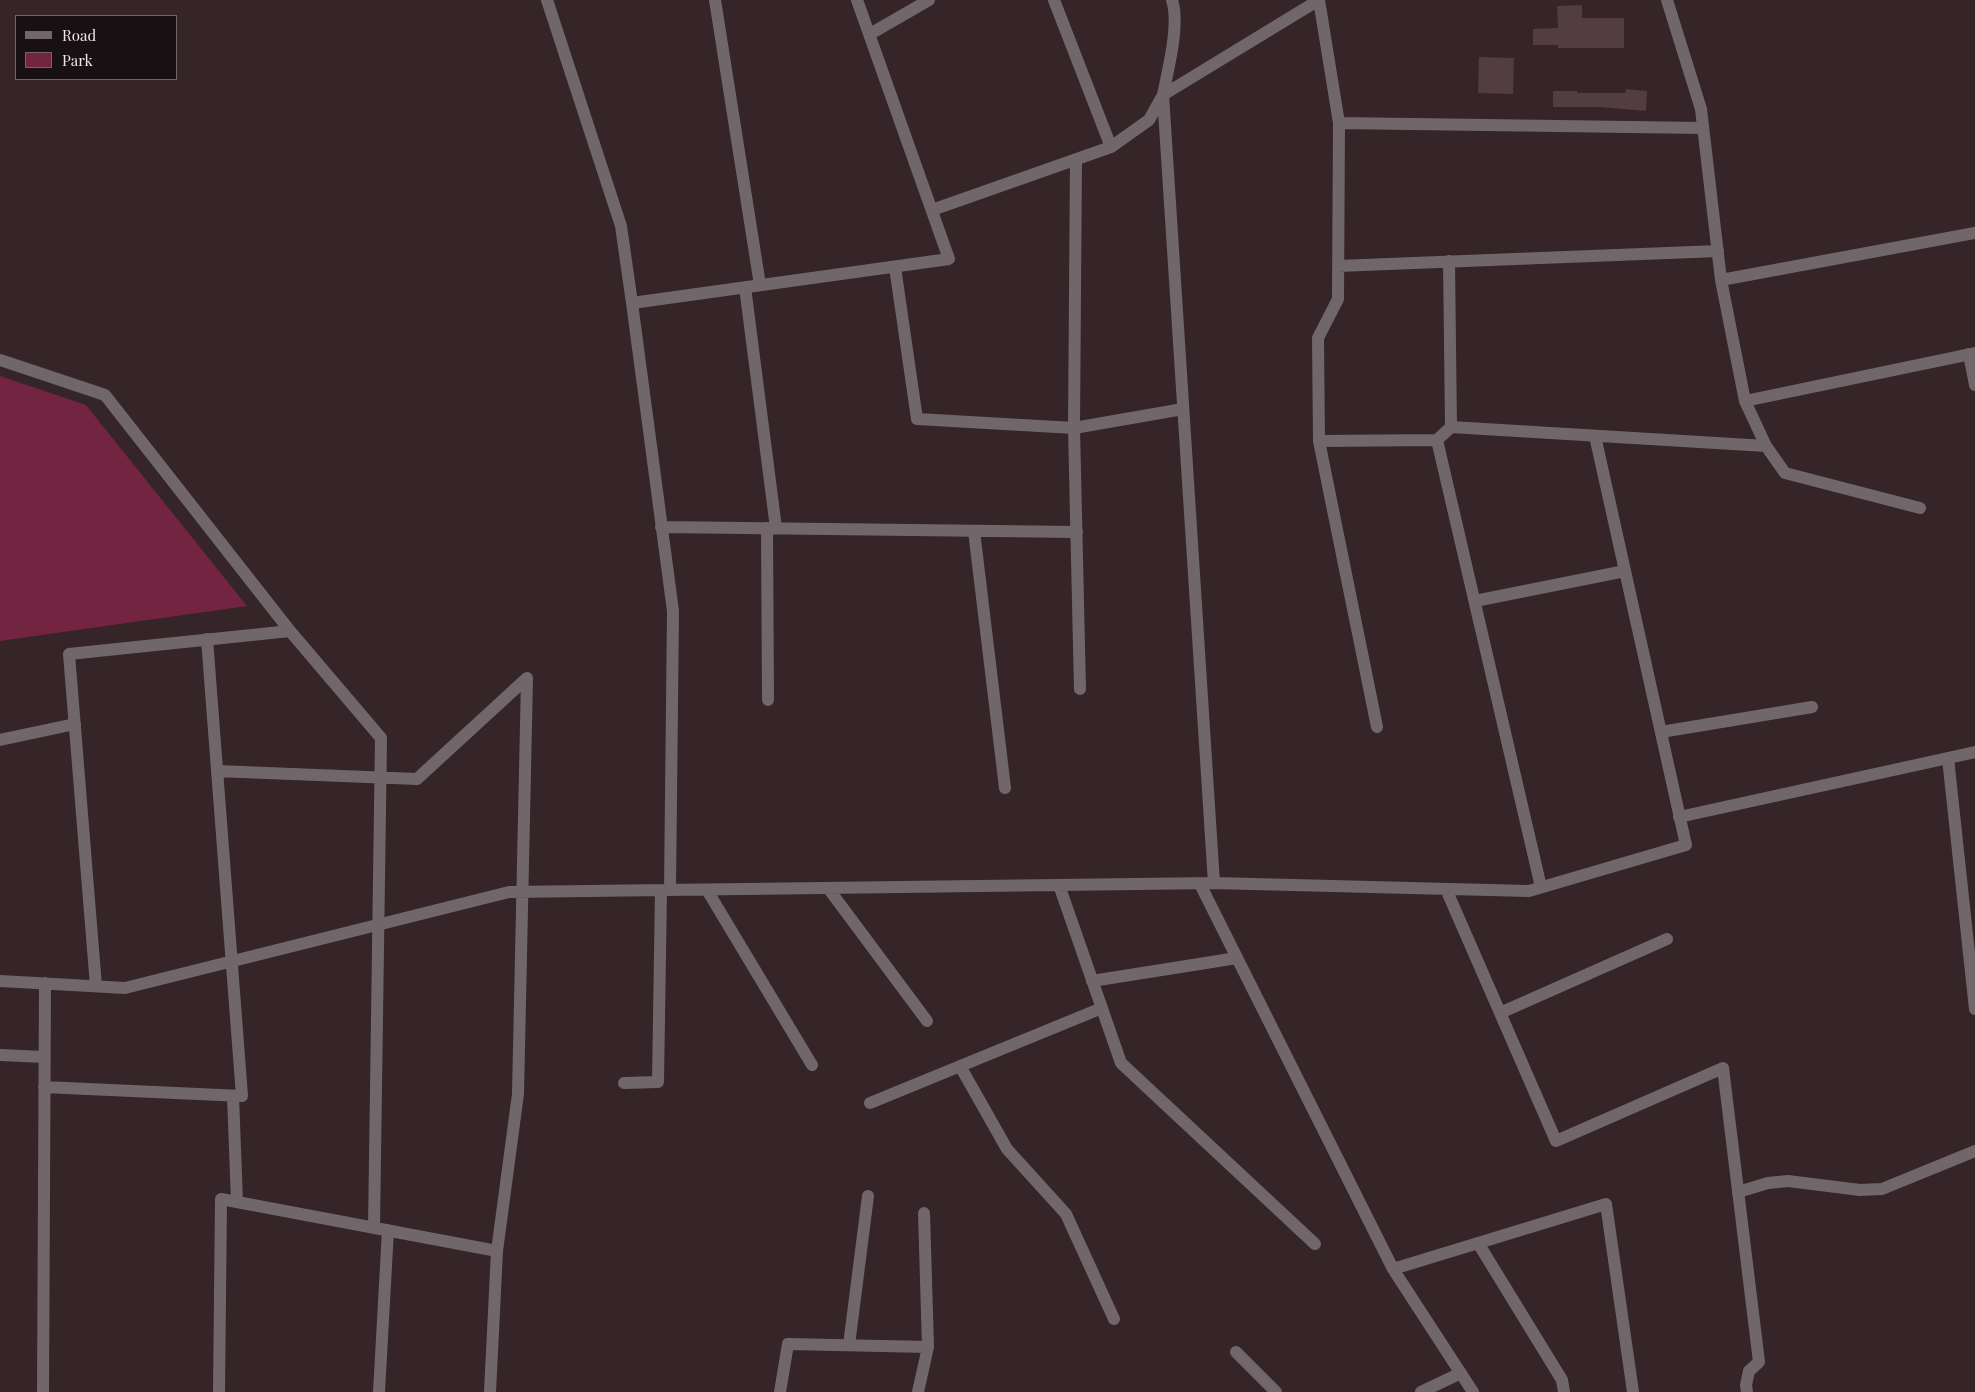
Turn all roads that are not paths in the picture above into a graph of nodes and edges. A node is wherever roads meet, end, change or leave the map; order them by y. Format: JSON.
{"nodes":[{"id":1,"x":547,"y":0,"type":"edge"},
{"id":2,"x":715,"y":0,"type":"edge"},
{"id":3,"x":857,"y":0,"type":"edge"},
{"id":4,"x":929,"y":0,"type":"edge"},
{"id":5,"x":1054,"y":0,"type":"edge"},
{"id":6,"x":1172,"y":0,"type":"edge"},
{"id":7,"x":1319,"y":0,"type":"edge"},
{"id":8,"x":1667,"y":0,"type":"edge"},
{"id":9,"x":870,"y":34,"type":"junction"},
{"id":10,"x":1163,"y":95,"type":"junction"},
{"id":11,"x":1339,"y":123,"type":"junction"},
{"id":12,"x":1703,"y":128,"type":"junction"},
{"id":13,"x":1111,"y":147,"type":"junction"},
{"id":14,"x":1076,"y":159,"type":"junction"},
{"id":15,"x":932,"y":210,"type":"junction"},
{"id":16,"x":1975,"y":233,"type":"edge"},
{"id":17,"x":1718,"y":251,"type":"junction"},
{"id":18,"x":1449,"y":261,"type":"junction"},
{"id":19,"x":1338,"y":266,"type":"junction"},
{"id":20,"x":895,"y":267,"type":"junction"},
{"id":21,"x":1721,"y":280,"type":"junction"},
{"id":22,"x":760,"y":285,"type":"junction"},
{"id":23,"x":745,"y":287,"type":"junction"},
{"id":24,"x":632,"y":303,"type":"junction"},
{"id":25,"x":1972,"y":354,"type":"edge"},
{"id":26,"x":0,"y":360,"type":"edge"},
{"id":27,"x":1975,"y":385,"type":"edge"},
{"id":28,"x":1745,"y":401,"type":"junction"},
{"id":29,"x":1183,"y":409,"type":"junction"},
{"id":30,"x":1451,"y":427,"type":"junction"},
{"id":31,"x":1074,"y":428,"type":"junction"},
{"id":32,"x":1595,"y":436,"type":"junction"},
{"id":33,"x":1437,"y":440,"type":"junction"},
{"id":34,"x":1319,"y":441,"type":"junction"},
{"id":35,"x":1766,"y":446,"type":"junction"},
{"id":36,"x":1920,"y":508,"type":"dead end"},
{"id":37,"x":661,"y":527,"type":"junction"},
{"id":38,"x":772,"y":528,"type":"junction"},
{"id":39,"x":974,"y":531,"type":"junction"},
{"id":40,"x":1077,"y":532,"type":"junction"},
{"id":41,"x":1625,"y":571,"type":"junction"},
{"id":42,"x":1474,"y":601,"type":"junction"},
{"id":43,"x":290,"y":631,"type":"junction"},
{"id":44,"x":208,"y":640,"type":"junction"},
{"id":45,"x":1080,"y":689,"type":"dead end"},
{"id":46,"x":768,"y":700,"type":"dead end"},
{"id":47,"x":1812,"y":706,"type":"dead end"},
{"id":48,"x":74,"y":724,"type":"junction"},
{"id":49,"x":1377,"y":727,"type":"dead end"},
{"id":50,"x":1661,"y":732,"type":"junction"},
{"id":51,"x":0,"y":740,"type":"edge"},
{"id":52,"x":1975,"y":752,"type":"edge"},
{"id":53,"x":1948,"y":758,"type":"junction"},
{"id":54,"x":217,"y":771,"type":"junction"},
{"id":55,"x":380,"y":778,"type":"junction"},
{"id":56,"x":1005,"y":788,"type":"dead end"},
{"id":57,"x":1679,"y":817,"type":"junction"},
{"id":58,"x":1214,"y":883,"type":"junction"},
{"id":59,"x":1200,"y":884,"type":"junction"},
{"id":60,"x":1059,"y":885,"type":"junction"},
{"id":61,"x":1541,"y":887,"type":"junction"},
{"id":62,"x":828,"y":888,"type":"junction"},
{"id":63,"x":1446,"y":889,"type":"junction"},
{"id":64,"x":665,"y":890,"type":"junction"},
{"id":65,"x":707,"y":890,"type":"junction"},
{"id":66,"x":522,"y":892,"type":"junction"},
{"id":67,"x":378,"y":925,"type":"junction"},
{"id":68,"x":1667,"y":939,"type":"dead end"},
{"id":69,"x":1237,"y":958,"type":"junction"},
{"id":70,"x":232,"y":961,"type":"junction"},
{"id":71,"x":0,"y":981,"type":"edge"},
{"id":72,"x":1092,"y":981,"type":"junction"},
{"id":73,"x":44,"y":983,"type":"junction"},
{"id":74,"x":96,"y":986,"type":"junction"},
{"id":75,"x":1102,"y":1008,"type":"junction"},
{"id":76,"x":1975,"y":1010,"type":"edge"},
{"id":77,"x":1500,"y":1013,"type":"junction"},
{"id":78,"x":927,"y":1021,"type":"dead end"},
{"id":79,"x":0,"y":1055,"type":"edge"},
{"id":80,"x":44,"y":1058,"type":"junction"},
{"id":81,"x":812,"y":1065,"type":"dead end"},
{"id":82,"x":960,"y":1066,"type":"junction"},
{"id":83,"x":624,"y":1083,"type":"dead end"},
{"id":84,"x":44,"y":1087,"type":"junction"},
{"id":85,"x":233,"y":1096,"type":"junction"},
{"id":86,"x":870,"y":1103,"type":"dead end"},
{"id":87,"x":1975,"y":1151,"type":"edge"},
{"id":88,"x":1738,"y":1192,"type":"junction"},
{"id":89,"x":868,"y":1196,"type":"dead end"},
{"id":90,"x":237,"y":1202,"type":"junction"},
{"id":91,"x":924,"y":1213,"type":"dead end"},
{"id":92,"x":374,"y":1228,"type":"junction"},
{"id":93,"x":388,"y":1230,"type":"junction"},
{"id":94,"x":1478,"y":1243,"type":"junction"},
{"id":95,"x":1315,"y":1244,"type":"dead end"},
{"id":96,"x":497,"y":1251,"type":"junction"},
{"id":97,"x":1392,"y":1269,"type":"junction"},
{"id":98,"x":1114,"y":1319,"type":"dead end"},
{"id":99,"x":848,"y":1345,"type":"junction"},
{"id":100,"x":928,"y":1347,"type":"junction"},
{"id":101,"x":1236,"y":1352,"type":"dead end"},
{"id":102,"x":1461,"y":1373,"type":"junction"},
{"id":103,"x":43,"y":1392,"type":"edge"},
{"id":104,"x":219,"y":1392,"type":"edge"},
{"id":105,"x":379,"y":1392,"type":"edge"},
{"id":106,"x":490,"y":1392,"type":"edge"},
{"id":107,"x":780,"y":1392,"type":"edge"},
{"id":108,"x":918,"y":1392,"type":"edge"},
{"id":109,"x":1276,"y":1392,"type":"edge"},
{"id":110,"x":1422,"y":1392,"type":"edge"},
{"id":111,"x":1474,"y":1392,"type":"edge"},
{"id":112,"x":1564,"y":1392,"type":"edge"},
{"id":113,"x":1633,"y":1392,"type":"edge"},
{"id":114,"x":1748,"y":1392,"type":"edge"}],
"edges":[{"from":1,"to":24,"type":"street"},
{"from":2,"to":22,"type":"street"},
{"from":3,"to":9,"type":"street"},
{"from":4,"to":9,"type":"street"},
{"from":5,"to":13,"type":"street"},
{"from":6,"to":10,"type":"street"},
{"from":7,"to":10,"type":"street"},
{"from":7,"to":11,"type":"street"},
{"from":8,"to":12,"type":"street"},
{"from":9,"to":15,"type":"street"},
{"from":10,"to":13,"type":"street"},
{"from":10,"to":29,"type":"street"},
{"from":11,"to":12,"type":"street"},
{"from":11,"to":19,"type":"street"},
{"from":12,"to":17,"type":"street"},
{"from":13,"to":14,"type":"street"},
{"from":14,"to":15,"type":"street"},
{"from":14,"to":31,"type":"street"},
{"from":15,"to":20,"type":"street"},
{"from":16,"to":21,"type":"street"},
{"from":17,"to":18,"type":"street"},
{"from":17,"to":21,"type":"street"},
{"from":18,"to":19,"type":"street"},
{"from":18,"to":30,"type":"street"},
{"from":19,"to":34,"type":"street"},
{"from":20,"to":22,"type":"street"},
{"from":20,"to":31,"type":"street"},
{"from":21,"to":28,"type":"street"},
{"from":22,"to":23,"type":"street"},
{"from":23,"to":24,"type":"street"},
{"from":23,"to":38,"type":"street"},
{"from":24,"to":37,"type":"street"},
{"from":25,"to":27,"type":"street"},
{"from":25,"to":28,"type":"street"},
{"from":26,"to":43,"type":"street"},
{"from":28,"to":35,"type":"street"},
{"from":29,"to":31,"type":"street"},
{"from":29,"to":58,"type":"street"},
{"from":30,"to":32,"type":"street"},
{"from":30,"to":33,"type":"street"},
{"from":31,"to":40,"type":"street"},
{"from":32,"to":35,"type":"street"},
{"from":32,"to":41,"type":"street"},
{"from":33,"to":34,"type":"street"},
{"from":33,"to":42,"type":"street"},
{"from":34,"to":49,"type":"street"},
{"from":35,"to":36,"type":"street"},
{"from":37,"to":38,"type":"street"},
{"from":37,"to":64,"type":"street"},
{"from":38,"to":39,"type":"street"},
{"from":38,"to":46,"type":"street"},
{"from":39,"to":40,"type":"street"},
{"from":39,"to":56,"type":"street"},
{"from":40,"to":45,"type":"street"},
{"from":41,"to":42,"type":"street"},
{"from":41,"to":50,"type":"street"},
{"from":42,"to":61,"type":"street"},
{"from":43,"to":44,"type":"street"},
{"from":43,"to":55,"type":"street"},
{"from":44,"to":48,"type":"street"},
{"from":44,"to":54,"type":"street"},
{"from":47,"to":50,"type":"street"},
{"from":48,"to":51,"type":"street"},
{"from":48,"to":74,"type":"street"},
{"from":50,"to":57,"type":"street"},
{"from":52,"to":53,"type":"street"},
{"from":53,"to":57,"type":"street"},
{"from":53,"to":76,"type":"street"},
{"from":54,"to":55,"type":"street"},
{"from":54,"to":70,"type":"street"},
{"from":55,"to":66,"type":"street"},
{"from":55,"to":67,"type":"street"},
{"from":57,"to":61,"type":"street"},
{"from":58,"to":59,"type":"street"},
{"from":58,"to":63,"type":"street"},
{"from":59,"to":60,"type":"street"},
{"from":59,"to":69,"type":"street"},
{"from":60,"to":62,"type":"street"},
{"from":60,"to":72,"type":"street"},
{"from":61,"to":63,"type":"street"},
{"from":62,"to":65,"type":"street"},
{"from":62,"to":78,"type":"street"},
{"from":63,"to":77,"type":"street"},
{"from":64,"to":65,"type":"street"},
{"from":64,"to":66,"type":"street"},
{"from":64,"to":83,"type":"street"},
{"from":65,"to":81,"type":"street"},
{"from":66,"to":67,"type":"street"},
{"from":66,"to":96,"type":"street"},
{"from":67,"to":70,"type":"street"},
{"from":67,"to":92,"type":"street"},
{"from":68,"to":77,"type":"street"},
{"from":69,"to":72,"type":"street"},
{"from":69,"to":97,"type":"street"},
{"from":70,"to":74,"type":"street"},
{"from":70,"to":85,"type":"street"},
{"from":71,"to":73,"type":"street"},
{"from":72,"to":75,"type":"street"},
{"from":73,"to":74,"type":"street"},
{"from":73,"to":80,"type":"street"},
{"from":75,"to":82,"type":"street"},
{"from":75,"to":95,"type":"street"},
{"from":77,"to":88,"type":"street"},
{"from":79,"to":80,"type":"street"},
{"from":80,"to":84,"type":"street"},
{"from":82,"to":86,"type":"street"},
{"from":82,"to":98,"type":"street"},
{"from":84,"to":85,"type":"street"},
{"from":84,"to":103,"type":"street"},
{"from":85,"to":90,"type":"street"},
{"from":87,"to":88,"type":"street"},
{"from":88,"to":114,"type":"street"},
{"from":89,"to":99,"type":"street"},
{"from":90,"to":92,"type":"street"},
{"from":90,"to":104,"type":"street"},
{"from":91,"to":100,"type":"street"},
{"from":92,"to":93,"type":"street"},
{"from":93,"to":96,"type":"street"},
{"from":93,"to":105,"type":"street"},
{"from":94,"to":97,"type":"street"},
{"from":94,"to":112,"type":"street"},
{"from":94,"to":113,"type":"street"},
{"from":96,"to":106,"type":"street"},
{"from":97,"to":102,"type":"street"},
{"from":99,"to":100,"type":"street"},
{"from":99,"to":107,"type":"street"},
{"from":100,"to":108,"type":"street"},
{"from":101,"to":109,"type":"street"},
{"from":102,"to":110,"type":"street"},
{"from":102,"to":111,"type":"street"}]}
